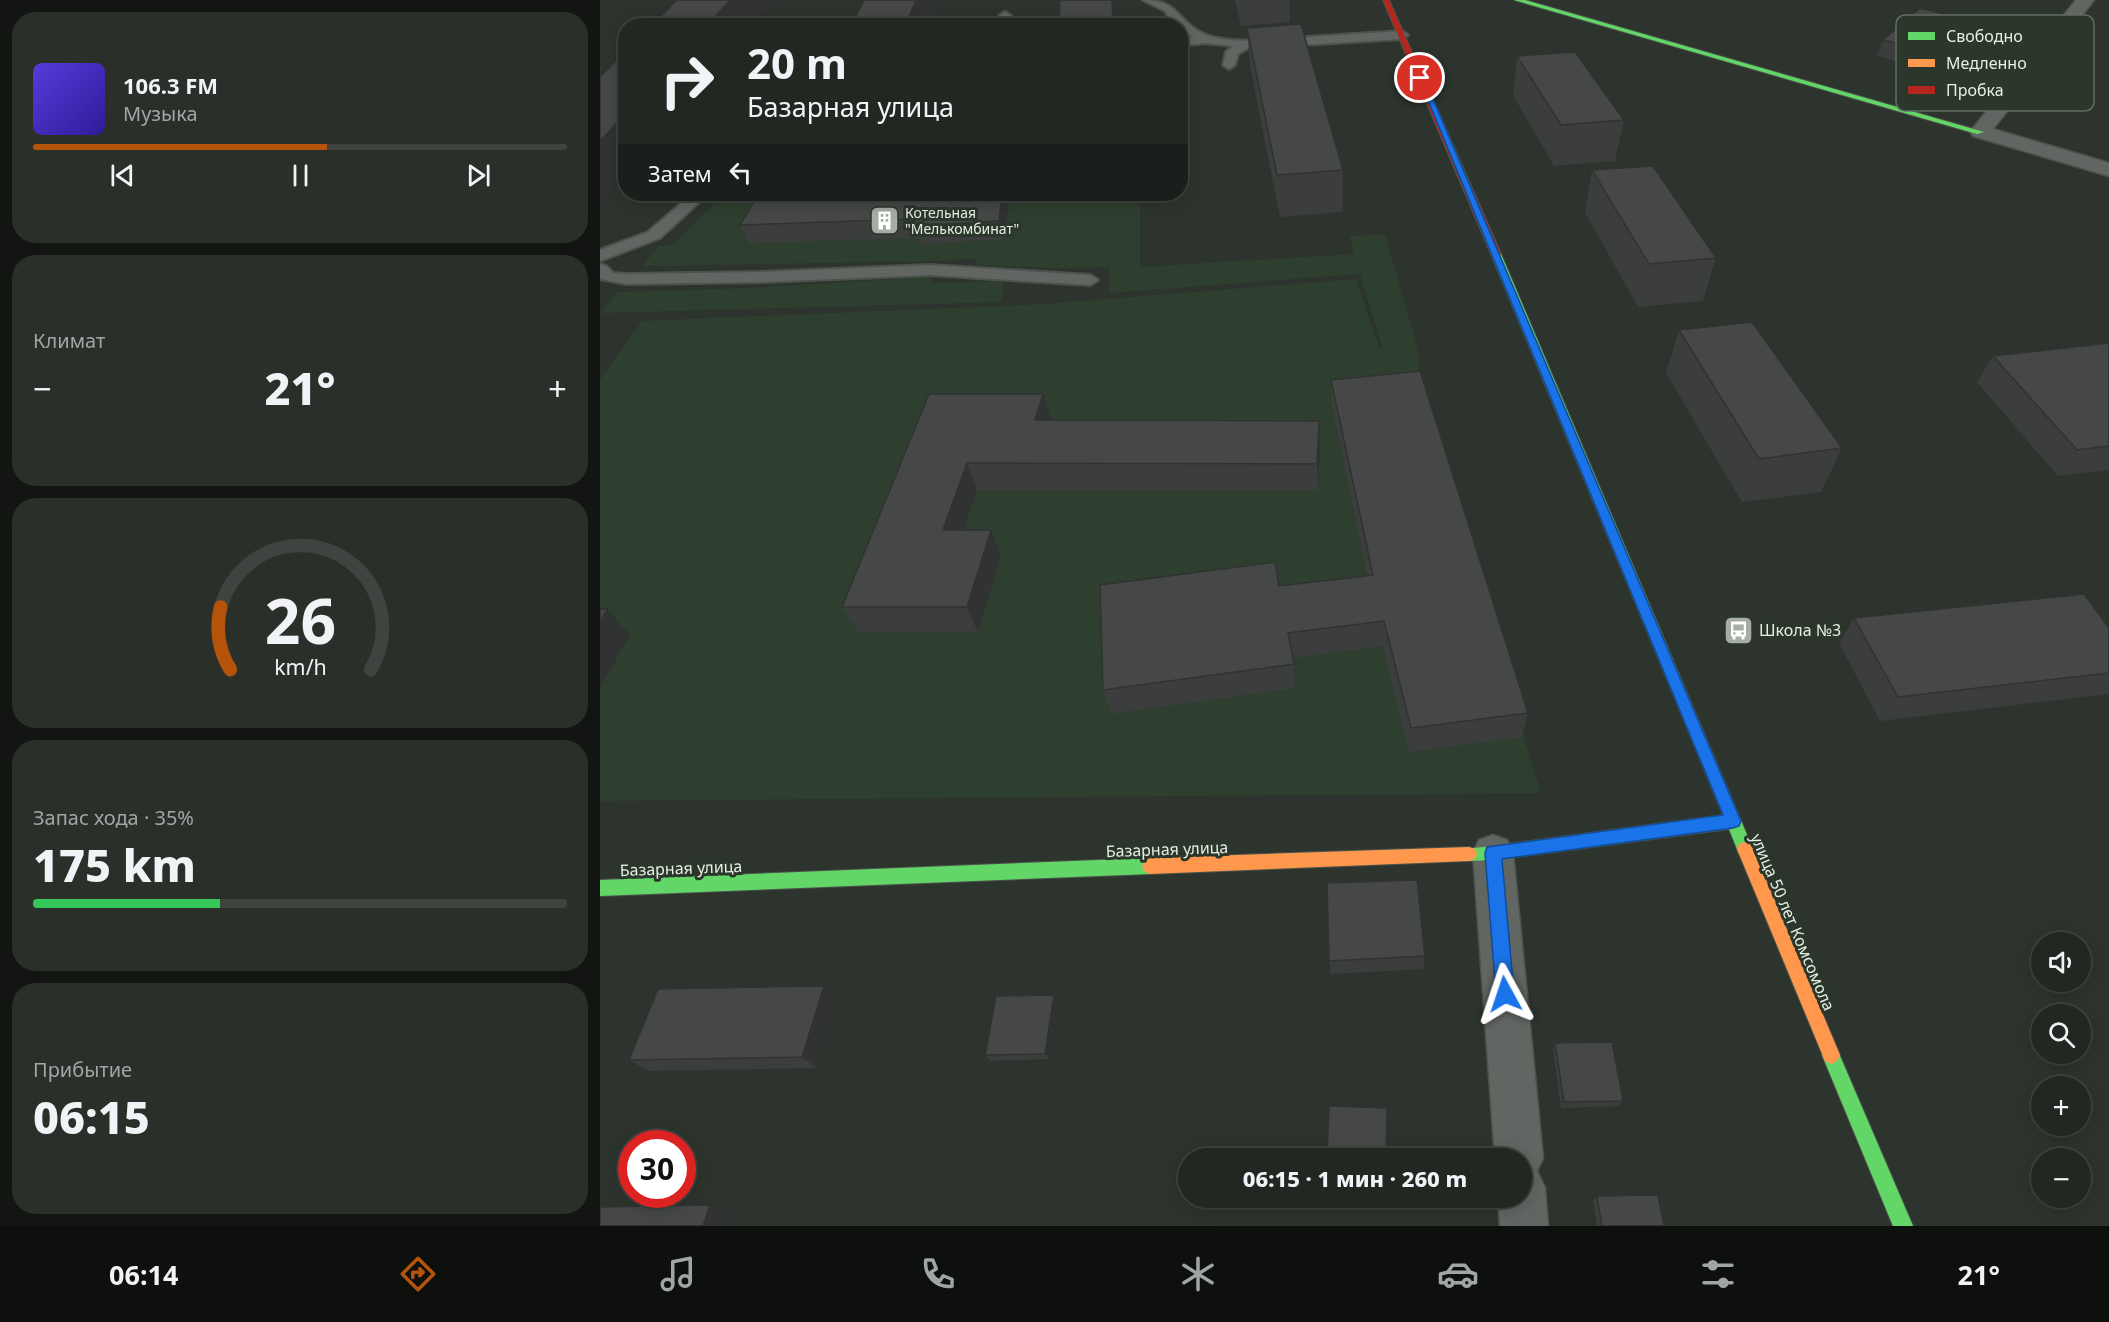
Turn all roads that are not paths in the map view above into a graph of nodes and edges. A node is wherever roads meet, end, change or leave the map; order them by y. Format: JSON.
{"nodes":[{"id":1,"x":1149,"y":0,"type":"edge"},
{"id":2,"x":1386,"y":0,"type":"edge"},
{"id":3,"x":1517,"y":0,"type":"edge"},
{"id":4,"x":2085,"y":0,"type":"edge"},
{"id":5,"x":2073,"y":15,"type":"edge"},
{"id":6,"x":1175,"y":18,"type":"edge"},
{"id":7,"x":1188,"y":29,"type":"edge"},
{"id":8,"x":1402,"y":35,"type":"junction"},
{"id":9,"x":1205,"y":39,"type":"junction"},
{"id":10,"x":1188,"y":41,"type":"edge"},
{"id":11,"x":1245,"y":44,"type":"junction"},
{"id":12,"x":1229,"y":65,"type":"dead end"},
{"id":13,"x":1896,"y":108,"type":"edge"},
{"id":14,"x":1906,"y":111,"type":"edge"},
{"id":15,"x":1997,"y":111,"type":"edge"},
{"id":16,"x":1980,"y":132,"type":"junction"},
{"id":17,"x":2109,"y":170,"type":"edge"},
{"id":18,"x":692,"y":201,"type":"edge"},
{"id":19,"x":600,"y":256,"type":"edge"},
{"id":20,"x":600,"y":269,"type":"edge"},
{"id":21,"x":1089,"y":280,"type":"dead end"},
{"id":22,"x":1733,"y":821,"type":"junction"},
{"id":23,"x":1493,"y":853,"type":"junction"},
{"id":24,"x":603,"y":893,"type":"edge"},
{"id":25,"x":1517,"y":1148,"type":"edge"},
{"id":26,"x":1523,"y":1208,"type":"edge"},
{"id":27,"x":1524,"y":1226,"type":"edge"},
{"id":28,"x":1903,"y":1226,"type":"edge"}],
"edges":[{"from":1,"to":6,"type":"lane"},
{"from":2,"to":8,"type":"street","name":"улица 50 лет Комсомола"},
{"from":3,"to":13,"type":"street"},
{"from":4,"to":5,"type":"street"},
{"from":7,"to":9,"type":"lane"},
{"from":8,"to":11,"type":"lane"},
{"from":8,"to":22,"type":"street","name":"улица 50 лет Комсомола"},
{"from":9,"to":10,"type":"lane"},
{"from":9,"to":11,"type":"lane"},
{"from":11,"to":12,"type":"lane"},
{"from":14,"to":16,"type":"street"},
{"from":15,"to":16,"type":"street"},
{"from":16,"to":17,"type":"street"},
{"from":18,"to":19,"type":"lane"},
{"from":20,"to":21,"type":"lane"},
{"from":22,"to":23,"type":"street","name":"Базарная улица"},
{"from":22,"to":28,"type":"street","name":"улица 50 лет Комсомола"},
{"from":23,"to":24,"type":"street","name":"Базарная улица"},
{"from":23,"to":25,"type":"street"},
{"from":26,"to":27,"type":"street"}]}
